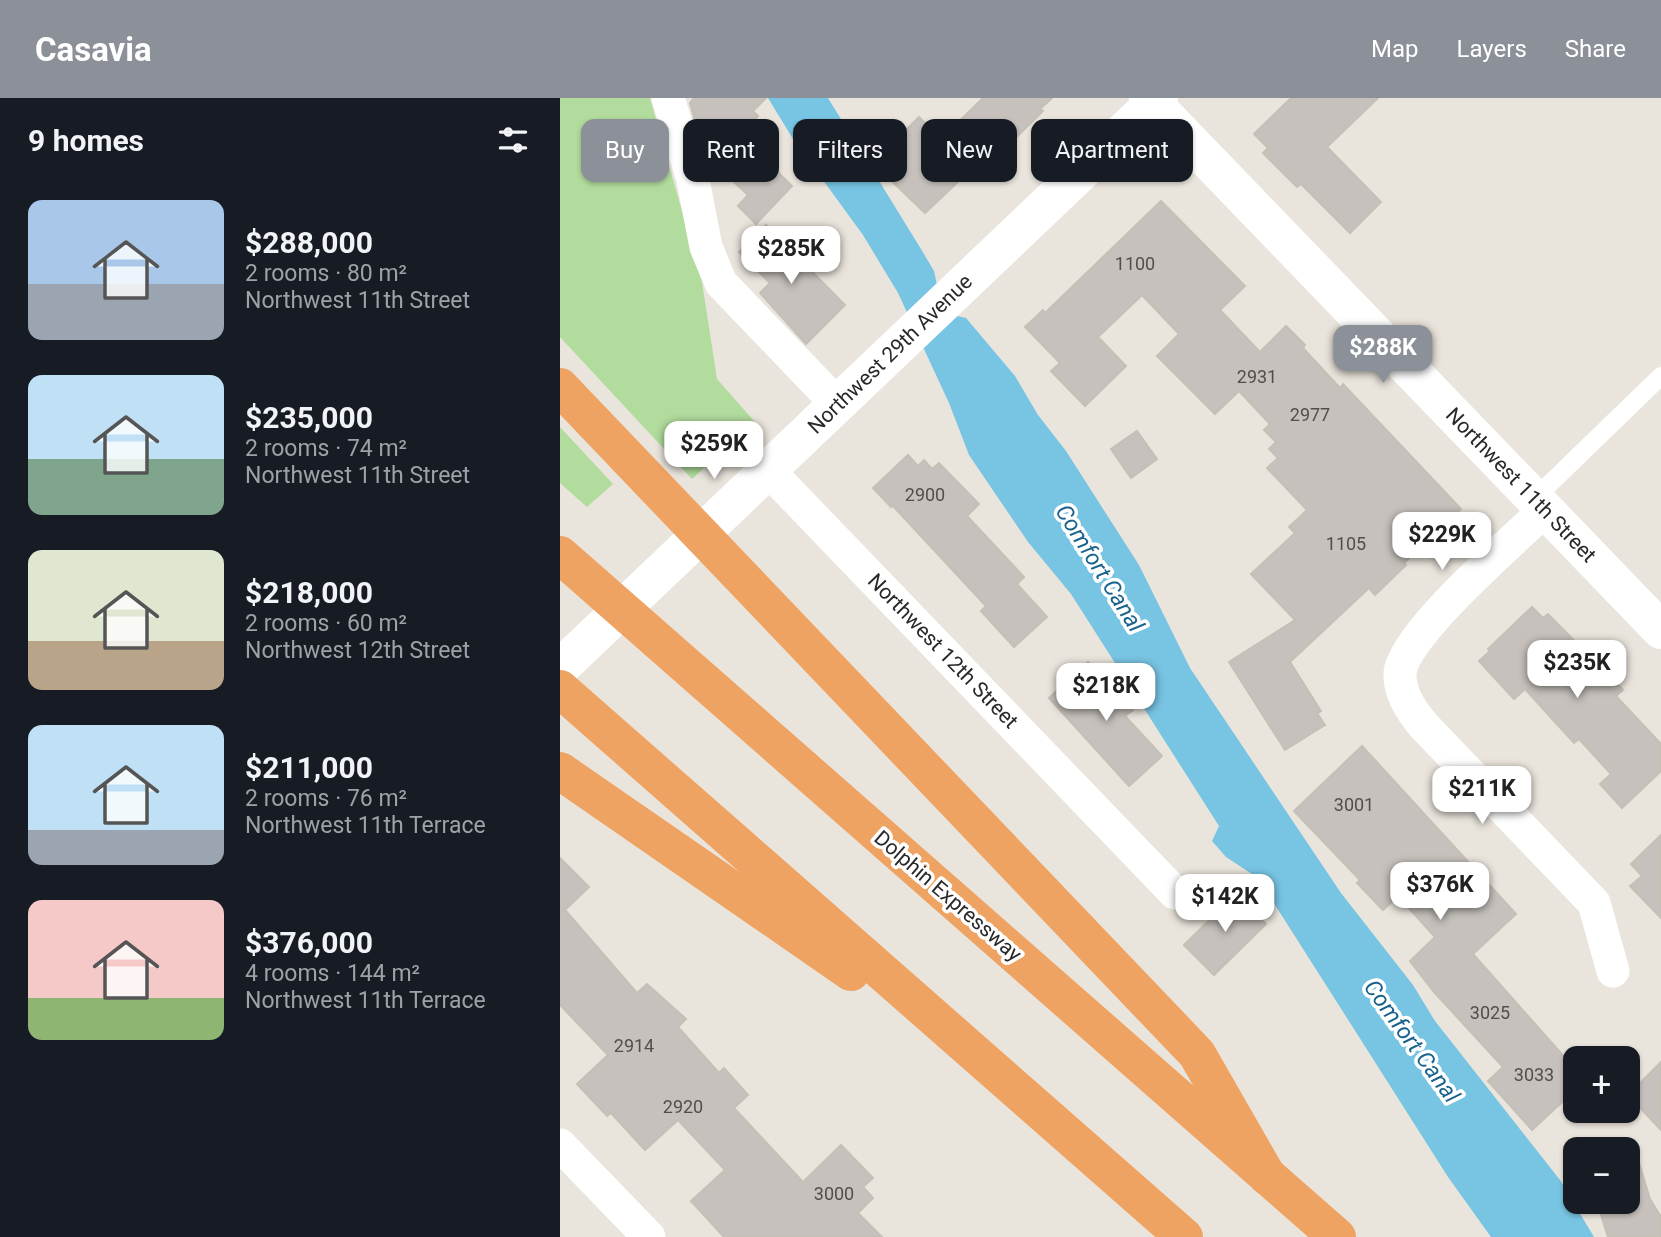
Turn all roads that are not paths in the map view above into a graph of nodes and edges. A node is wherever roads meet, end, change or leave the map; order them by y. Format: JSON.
{"nodes":[{"id":1,"x":668,"y":98,"type":"edge"},
{"id":2,"x":1153,"y":100,"type":"edge"},
{"id":3,"x":1661,"y":376,"type":"edge"},
{"id":4,"x":560,"y":387,"type":"edge"},
{"id":5,"x":837,"y":404,"type":"junction"},
{"id":6,"x":768,"y":470,"type":"junction"},
{"id":7,"x":1539,"y":505,"type":"junction"},
{"id":8,"x":560,"y":555,"type":"edge"},
{"id":9,"x":1661,"y":630,"type":"edge"},
{"id":10,"x":560,"y":668,"type":"edge"},
{"id":11,"x":560,"y":689,"type":"edge"},
{"id":12,"x":570,"y":778,"type":"edge"},
{"id":13,"x":1175,"y":893,"type":"dead end"},
{"id":14,"x":1613,"y":971,"type":"dead end"},
{"id":15,"x":997,"y":1072,"type":"junction"},
{"id":16,"x":560,"y":1145,"type":"edge"},
{"id":17,"x":1267,"y":1176,"type":"junction"},
{"id":18,"x":649,"y":1237,"type":"edge"},
{"id":19,"x":1184,"y":1237,"type":"edge"},
{"id":20,"x":1337,"y":1237,"type":"edge"}],
"edges":[{"from":1,"to":5,"type":"street"},
{"from":2,"to":5,"type":"street","name":"Northwest 29th Avenue"},
{"from":2,"to":7,"type":"street","name":"Northwest 11th Street"},
{"from":3,"to":7,"type":"lane"},
{"from":4,"to":17,"type":"highway"},
{"from":5,"to":6,"type":"street","name":"Northwest 29th Avenue"},
{"from":6,"to":10,"type":"street","name":"Northwest 29th Avenue"},
{"from":6,"to":13,"type":"street","name":"Northwest 12th Street"},
{"from":7,"to":9,"type":"street","name":"Northwest 11th Street"},
{"from":7,"to":14,"type":"street"},
{"from":8,"to":17,"type":"highway","name":"Dolphin Expressway"},
{"from":11,"to":15,"type":"highway"},
{"from":12,"to":15,"type":"highway"},
{"from":15,"to":19,"type":"highway"},
{"from":16,"to":18,"type":"street"},
{"from":17,"to":20,"type":"highway","name":"Dolphin Expressway"}]}
